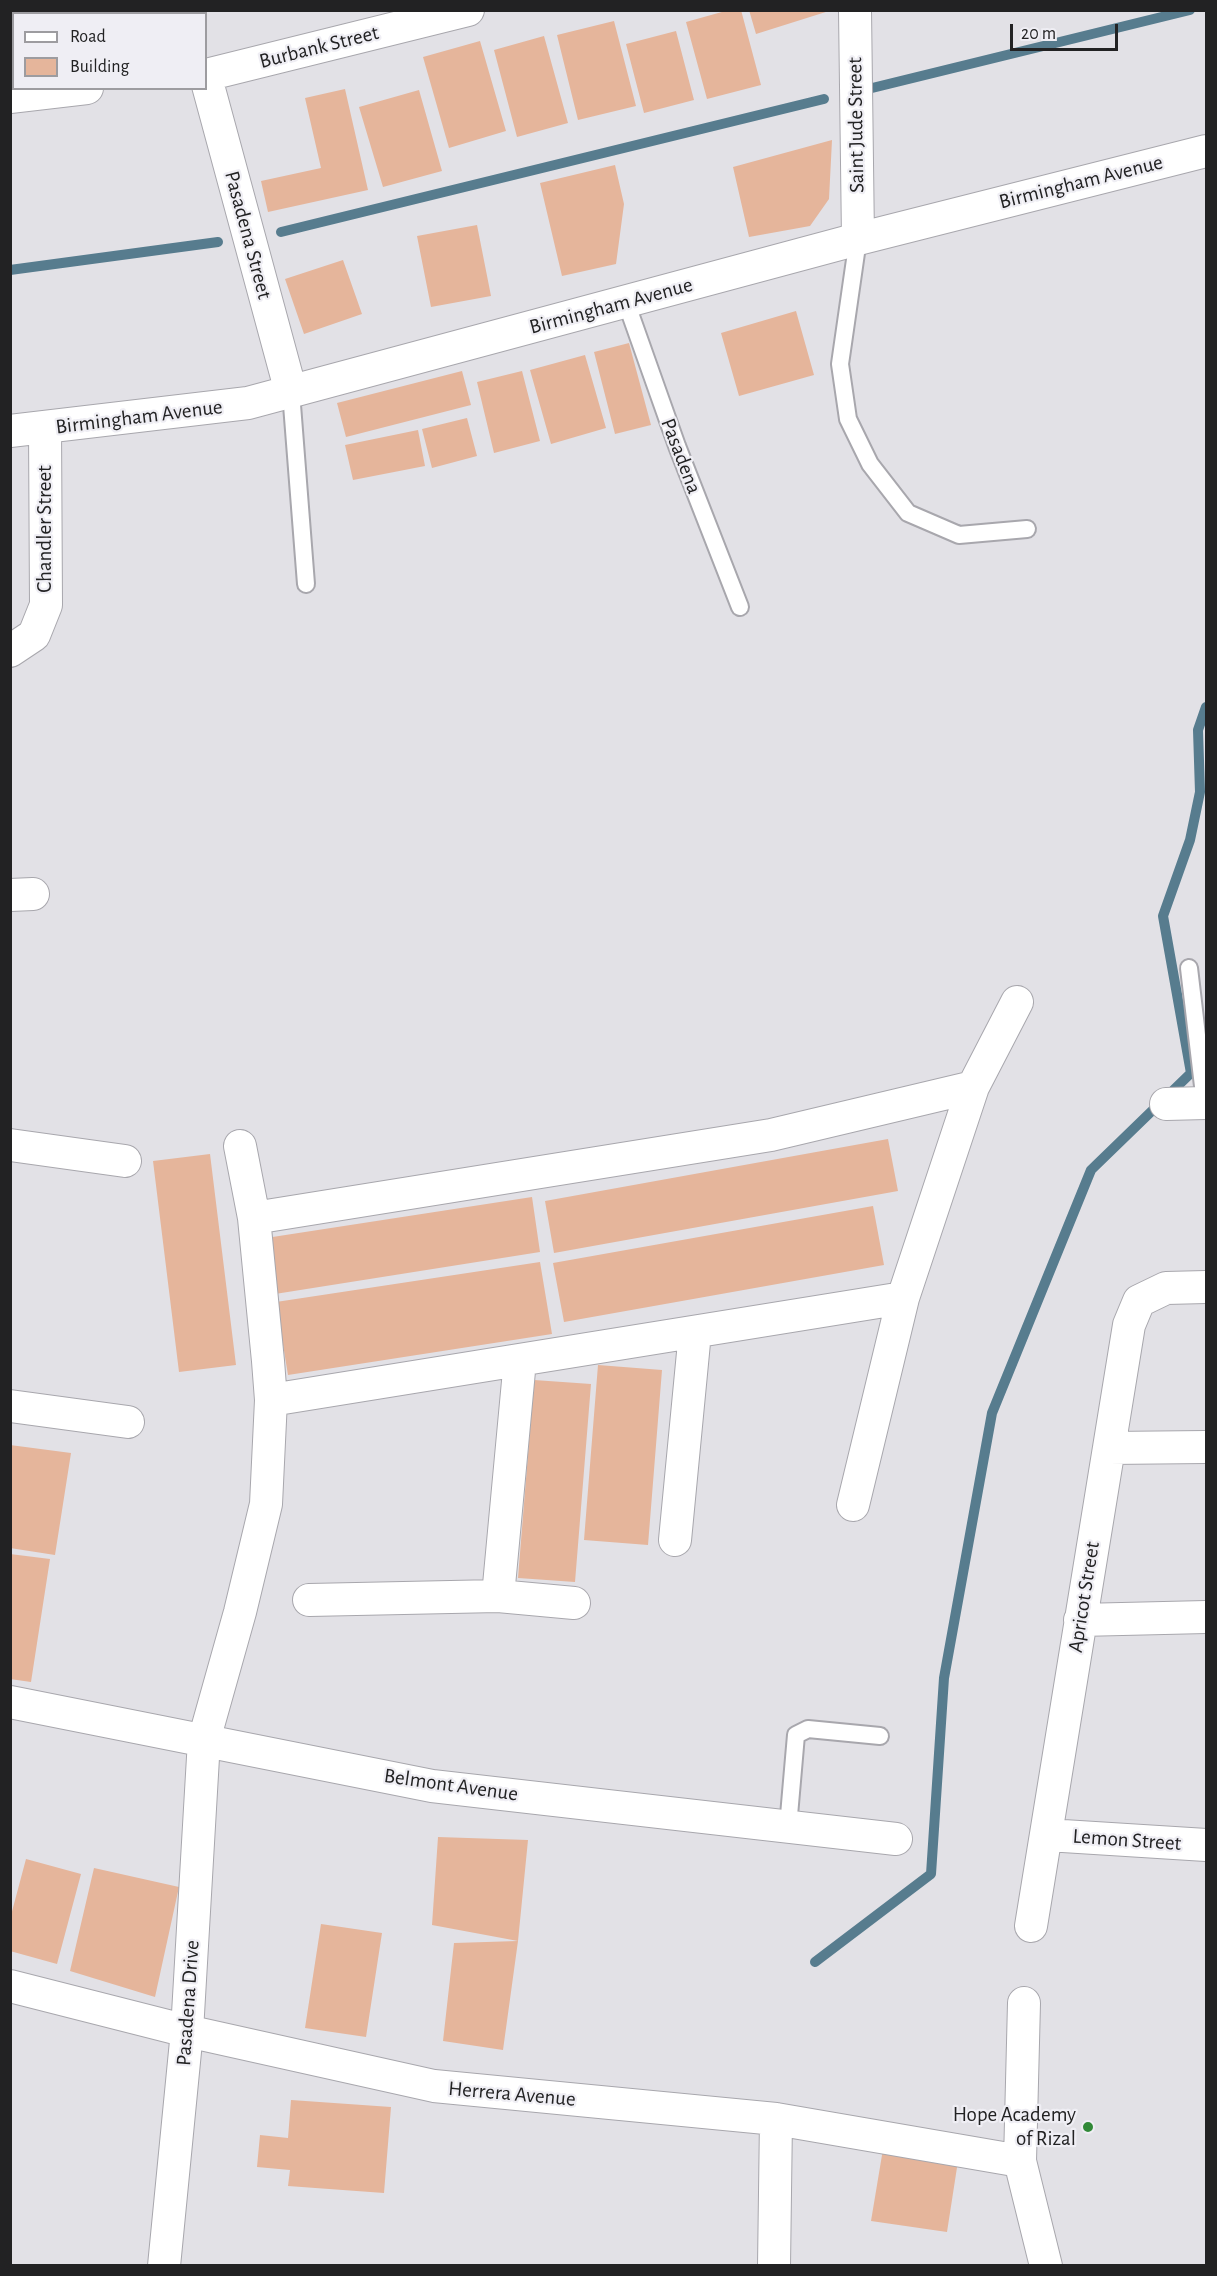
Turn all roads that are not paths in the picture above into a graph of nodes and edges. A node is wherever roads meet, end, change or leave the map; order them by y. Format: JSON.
{"nodes":[{"id":1,"x":468,"y":10,"type":"edge"},
{"id":2,"x":855,"y":10,"type":"edge"},
{"id":3,"x":207,"y":77,"type":"edge"},
{"id":4,"x":207,"y":81,"type":"edge"},
{"id":5,"x":70,"y":90,"type":"edge"},
{"id":6,"x":10,"y":97,"type":"edge"},
{"id":7,"x":1206,"y":151,"type":"edge"},
{"id":8,"x":858,"y":239,"type":"junction"},
{"id":9,"x":626,"y":302,"type":"junction"},
{"id":10,"x":291,"y":392,"type":"junction"},
{"id":11,"x":45,"y":428,"type":"junction"},
{"id":12,"x":10,"y":431,"type":"edge"},
{"id":13,"x":1027,"y":529,"type":"dead end"},
{"id":14,"x":306,"y":584,"type":"dead end"},
{"id":15,"x":740,"y":608,"type":"dead end"},
{"id":16,"x":10,"y":651,"type":"edge"},
{"id":17,"x":1189,"y":968,"type":"dead end"},
{"id":18,"x":1017,"y":1002,"type":"dead end"},
{"id":19,"x":973,"y":1087,"type":"junction"},
{"id":20,"x":1206,"y":1103,"type":"edge"},
{"id":21,"x":1166,"y":1104,"type":"dead end"},
{"id":22,"x":10,"y":1145,"type":"edge"},
{"id":23,"x":240,"y":1146,"type":"dead end"},
{"id":24,"x":125,"y":1161,"type":"dead end"},
{"id":25,"x":254,"y":1218,"type":"junction"},
{"id":26,"x":1206,"y":1287,"type":"edge"},
{"id":27,"x":903,"y":1298,"type":"junction"},
{"id":28,"x":695,"y":1332,"type":"junction"},
{"id":29,"x":520,"y":1360,"type":"junction"},
{"id":30,"x":271,"y":1400,"type":"junction"},
{"id":31,"x":10,"y":1406,"type":"edge"},
{"id":32,"x":128,"y":1422,"type":"dead end"},
{"id":33,"x":1206,"y":1447,"type":"edge"},
{"id":34,"x":1108,"y":1448,"type":"junction"},
{"id":35,"x":852,"y":1505,"type":"dead end"},
{"id":36,"x":675,"y":1540,"type":"dead end"},
{"id":37,"x":498,"y":1596,"type":"junction"},
{"id":38,"x":309,"y":1600,"type":"dead end"},
{"id":39,"x":574,"y":1603,"type":"dead end"},
{"id":40,"x":1206,"y":1617,"type":"edge"},
{"id":41,"x":1080,"y":1620,"type":"junction"},
{"id":42,"x":10,"y":1701,"type":"edge"},
{"id":43,"x":880,"y":1736,"type":"dead end"},
{"id":44,"x":204,"y":1740,"type":"junction"},
{"id":45,"x":788,"y":1827,"type":"junction"},
{"id":46,"x":1047,"y":1835,"type":"junction"},
{"id":47,"x":896,"y":1839,"type":"dead end"},
{"id":48,"x":1206,"y":1845,"type":"edge"},
{"id":49,"x":1030,"y":1926,"type":"dead end"},
{"id":50,"x":10,"y":1986,"type":"edge"},
{"id":51,"x":1024,"y":2003,"type":"dead end"},
{"id":52,"x":187,"y":2031,"type":"junction"},
{"id":53,"x":776,"y":2119,"type":"junction"},
{"id":54,"x":1020,"y":2161,"type":"junction"},
{"id":55,"x":164,"y":2265,"type":"edge"},
{"id":56,"x":774,"y":2265,"type":"edge"},
{"id":57,"x":1046,"y":2265,"type":"edge"}],
"edges":[{"from":1,"to":3,"type":"street","name":"Burbank Street"},
{"from":2,"to":8,"type":"street","name":"Saint Jude Street"},
{"from":4,"to":10,"type":"street","name":"Pasadena Street"},
{"from":5,"to":6,"type":"street"},
{"from":7,"to":8,"type":"street","name":"Birmingham Avenue"},
{"from":8,"to":9,"type":"street","name":"Birmingham Avenue"},
{"from":8,"to":13,"type":"lane"},
{"from":9,"to":10,"type":"street","name":"Birmingham Avenue"},
{"from":9,"to":15,"type":"lane","name":"Pasadena"},
{"from":10,"to":11,"type":"street","name":"Birmingham Avenue"},
{"from":10,"to":14,"type":"lane"},
{"from":11,"to":12,"type":"street","name":"Birmingham Avenue"},
{"from":11,"to":16,"type":"street","name":"Chandler Street"},
{"from":17,"to":20,"type":"lane"},
{"from":18,"to":19,"type":"street"},
{"from":19,"to":25,"type":"street"},
{"from":19,"to":27,"type":"street"},
{"from":20,"to":21,"type":"street"},
{"from":22,"to":24,"type":"street"},
{"from":23,"to":25,"type":"street","name":"Pasadena Drive"},
{"from":25,"to":30,"type":"street","name":"Pasadena Drive"},
{"from":26,"to":34,"type":"street","name":"Apricot Street"},
{"from":27,"to":28,"type":"street"},
{"from":27,"to":35,"type":"street"},
{"from":28,"to":29,"type":"street"},
{"from":28,"to":36,"type":"street"},
{"from":29,"to":30,"type":"street"},
{"from":29,"to":37,"type":"street"},
{"from":30,"to":44,"type":"street","name":"Pasadena Drive"},
{"from":31,"to":32,"type":"street"},
{"from":33,"to":34,"type":"street"},
{"from":34,"to":41,"type":"street","name":"Apricot Street"},
{"from":37,"to":38,"type":"street"},
{"from":37,"to":39,"type":"street"},
{"from":40,"to":41,"type":"street"},
{"from":41,"to":46,"type":"street","name":"Apricot Street"},
{"from":42,"to":44,"type":"street","name":"Belmont Avenue"},
{"from":43,"to":45,"type":"lane"},
{"from":44,"to":45,"type":"street","name":"Belmont Avenue"},
{"from":44,"to":52,"type":"street","name":"Pasadena Drive"},
{"from":45,"to":47,"type":"street","name":"Belmont Avenue"},
{"from":46,"to":48,"type":"street","name":"Lemon Street"},
{"from":46,"to":49,"type":"street","name":"Apricot Street"},
{"from":50,"to":52,"type":"street","name":"Herrera Avenue"},
{"from":51,"to":54,"type":"street"},
{"from":52,"to":53,"type":"street","name":"Herrera Avenue"},
{"from":52,"to":55,"type":"street","name":"Pasadena Drive"},
{"from":53,"to":54,"type":"street","name":"Herrera Avenue"},
{"from":53,"to":56,"type":"street"},
{"from":54,"to":57,"type":"street"}]}
